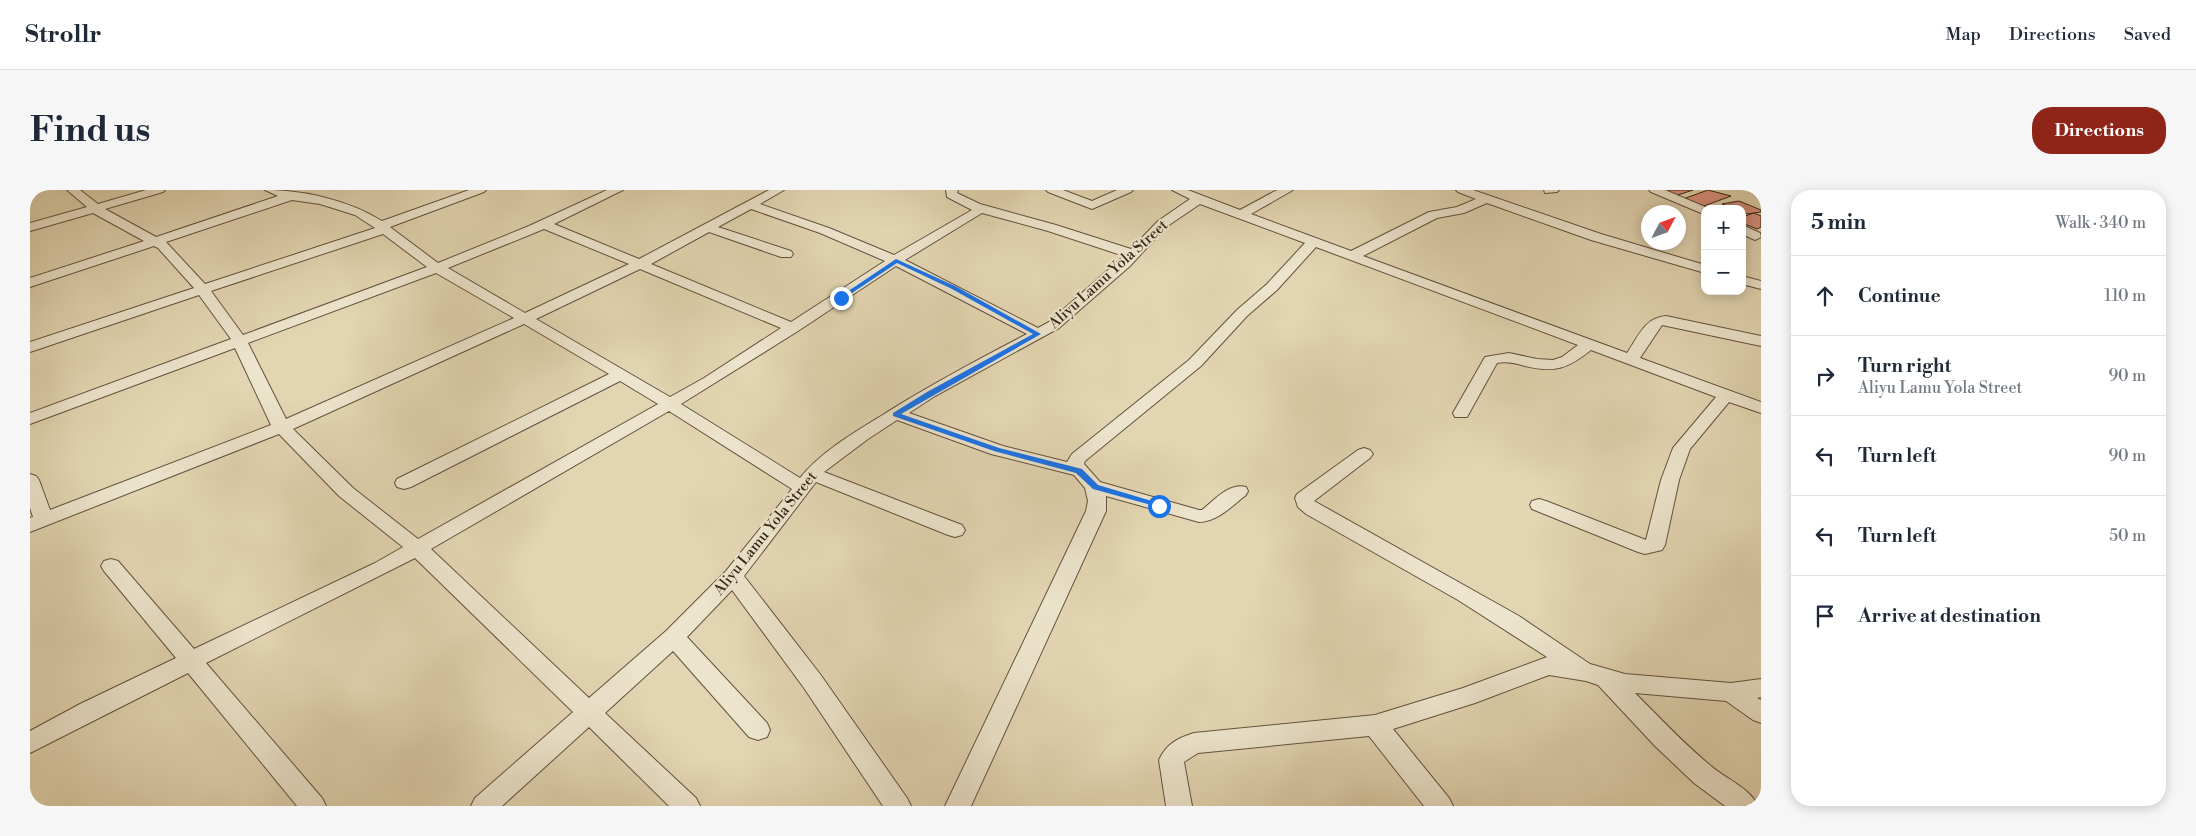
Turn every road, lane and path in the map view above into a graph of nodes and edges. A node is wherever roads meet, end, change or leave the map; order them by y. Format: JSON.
{"nodes":[{"id":1,"x":74,"y":190,"type":"edge"},
{"id":2,"x":159,"y":190,"type":"edge"},
{"id":3,"x":271,"y":190,"type":"edge"},
{"id":4,"x":310,"y":190,"type":"edge"},
{"id":5,"x":480,"y":190,"type":"edge"},
{"id":6,"x":617,"y":190,"type":"edge"},
{"id":7,"x":778,"y":190,"type":"edge"},
{"id":8,"x":952,"y":190,"type":"edge"},
{"id":9,"x":1052,"y":190,"type":"edge"},
{"id":10,"x":1127,"y":190,"type":"edge"},
{"id":11,"x":1178,"y":190,"type":"edge"},
{"id":12,"x":1287,"y":190,"type":"edge"},
{"id":13,"x":1462,"y":190,"type":"edge"},
{"id":14,"x":1655,"y":190,"type":"edge"},
{"id":15,"x":291,"y":196,"type":"junction"},
{"id":16,"x":1199,"y":199,"type":"junction"},
{"id":17,"x":1486,"y":199,"type":"junction"},
{"id":18,"x":750,"y":205,"type":"junction"},
{"id":19,"x":976,"y":207,"type":"junction"},
{"id":20,"x":95,"y":208,"type":"junction"},
{"id":21,"x":1701,"y":208,"type":"edge"},
{"id":22,"x":1241,"y":215,"type":"junction"},
{"id":23,"x":544,"y":224,"type":"junction"},
{"id":24,"x":30,"y":227,"type":"edge"},
{"id":25,"x":383,"y":227,"type":"junction"},
{"id":26,"x":708,"y":228,"type":"junction"},
{"id":27,"x":1746,"y":231,"type":"edge"},
{"id":28,"x":1755,"y":236,"type":"dead end"},
{"id":29,"x":156,"y":242,"type":"junction"},
{"id":30,"x":1313,"y":242,"type":"junction"},
{"id":31,"x":786,"y":254,"type":"dead end"},
{"id":32,"x":1132,"y":254,"type":"junction"},
{"id":33,"x":1352,"y":256,"type":"junction"},
{"id":34,"x":896,"y":260,"type":"junction"},
{"id":35,"x":640,"y":264,"type":"junction"},
{"id":36,"x":436,"y":268,"type":"junction"},
{"id":37,"x":1701,"y":268,"type":"edge"},
{"id":38,"x":1746,"y":281,"type":"edge"},
{"id":39,"x":30,"y":283,"type":"edge"},
{"id":40,"x":1761,"y":286,"type":"edge"},
{"id":41,"x":202,"y":289,"type":"junction"},
{"id":42,"x":525,"y":319,"type":"junction"},
{"id":43,"x":794,"y":328,"type":"junction"},
{"id":44,"x":1038,"y":334,"type":"junction"},
{"id":45,"x":1761,"y":341,"type":"edge"},
{"id":46,"x":240,"y":342,"type":"junction"},
{"id":47,"x":1589,"y":344,"type":"junction"},
{"id":48,"x":30,"y":347,"type":"edge"},
{"id":49,"x":1631,"y":359,"type":"junction"},
{"id":50,"x":621,"y":374,"type":"junction"},
{"id":51,"x":1726,"y":395,"type":"junction"},
{"id":52,"x":670,"y":404,"type":"junction"},
{"id":53,"x":1761,"y":408,"type":"edge"},
{"id":54,"x":1461,"y":413,"type":"dead end"},
{"id":55,"x":895,"y":414,"type":"junction"},
{"id":56,"x":30,"y":419,"type":"edge"},
{"id":57,"x":281,"y":427,"type":"junction"},
{"id":58,"x":1364,"y":454,"type":"dead end"},
{"id":59,"x":1079,"y":471,"type":"junction"},
{"id":60,"x":30,"y":480,"type":"edge"},
{"id":61,"x":807,"y":480,"type":"junction"},
{"id":62,"x":404,"y":483,"type":"dead end"},
{"id":63,"x":1096,"y":487,"type":"junction"},
{"id":64,"x":1239,"y":491,"type":"dead end"},
{"id":65,"x":1540,"y":505,"type":"dead end"},
{"id":66,"x":36,"y":522,"type":"edge"},
{"id":67,"x":955,"y":530,"type":"dead end"},
{"id":68,"x":418,"y":548,"type":"junction"},
{"id":69,"x":111,"y":566,"type":"dead end"},
{"id":70,"x":733,"y":576,"type":"junction"},
{"id":71,"x":674,"y":637,"type":"junction"},
{"id":72,"x":190,"y":661,"type":"junction"},
{"id":73,"x":1596,"y":675,"type":"junction"},
{"id":74,"x":1761,"y":688,"type":"edge"},
{"id":75,"x":1731,"y":692,"type":"junction"},
{"id":76,"x":1761,"y":712,"type":"edge"},
{"id":77,"x":588,"y":714,"type":"junction"},
{"id":78,"x":1375,"y":725,"type":"junction"},
{"id":79,"x":758,"y":730,"type":"dead end"},
{"id":80,"x":30,"y":743,"type":"edge"},
{"id":81,"x":313,"y":806,"type":"edge"},
{"id":82,"x":484,"y":806,"type":"edge"},
{"id":83,"x":686,"y":806,"type":"edge"},
{"id":84,"x":898,"y":806,"type":"edge"},
{"id":85,"x":958,"y":806,"type":"edge"},
{"id":86,"x":1179,"y":806,"type":"edge"},
{"id":87,"x":1440,"y":806,"type":"edge"},
{"id":88,"x":1746,"y":806,"type":"edge"}],
"edges":[{"from":1,"to":20,"type":"street"},
{"from":2,"to":20,"type":"street"},
{"from":3,"to":15,"type":"street"},
{"from":4,"to":15,"type":"street"},
{"from":5,"to":25,"type":"street"},
{"from":6,"to":23,"type":"street"},
{"from":7,"to":18,"type":"street"},
{"from":8,"to":19,"type":"street"},
{"from":9,"to":10,"type":"street"},
{"from":11,"to":16,"type":"street"},
{"from":12,"to":22,"type":"street"},
{"from":13,"to":17,"type":"street"},
{"from":14,"to":21,"type":"street"},
{"from":15,"to":25,"type":"street"},
{"from":15,"to":29,"type":"street"},
{"from":16,"to":22,"type":"street"},
{"from":16,"to":32,"type":"street","name":"Aliyu Lamu Yola Street"},
{"from":17,"to":33,"type":"street"},
{"from":17,"to":37,"type":"street"},
{"from":18,"to":26,"type":"street"},
{"from":18,"to":34,"type":"street"},
{"from":19,"to":32,"type":"street"},
{"from":19,"to":34,"type":"street"},
{"from":20,"to":24,"type":"street"},
{"from":20,"to":29,"type":"street"},
{"from":22,"to":30,"type":"street"},
{"from":23,"to":35,"type":"street"},
{"from":23,"to":36,"type":"street"},
{"from":25,"to":36,"type":"street"},
{"from":25,"to":41,"type":"street"},
{"from":26,"to":31,"type":"street"},
{"from":26,"to":35,"type":"street"},
{"from":27,"to":28,"type":"street"},
{"from":29,"to":39,"type":"street"},
{"from":29,"to":41,"type":"street"},
{"from":30,"to":33,"type":"street"},
{"from":30,"to":59,"type":"street"},
{"from":32,"to":44,"type":"street","name":"Aliyu Lamu Yola Street"},
{"from":33,"to":47,"type":"street"},
{"from":34,"to":43,"type":"street"},
{"from":34,"to":44,"type":"street"},
{"from":35,"to":42,"type":"street"},
{"from":35,"to":43,"type":"street"},
{"from":36,"to":42,"type":"street"},
{"from":36,"to":46,"type":"street"},
{"from":38,"to":40,"type":"street"},
{"from":41,"to":46,"type":"street"},
{"from":41,"to":48,"type":"street"},
{"from":42,"to":50,"type":"street"},
{"from":42,"to":57,"type":"street"},
{"from":43,"to":52,"type":"street"},
{"from":44,"to":55,"type":"street","name":"Aliyu Lamu Yola Street"},
{"from":45,"to":49,"type":"street"},
{"from":46,"to":56,"type":"street"},
{"from":46,"to":57,"type":"street"},
{"from":47,"to":49,"type":"street"},
{"from":47,"to":54,"type":"street"},
{"from":49,"to":51,"type":"street"},
{"from":50,"to":52,"type":"street"},
{"from":50,"to":62,"type":"street"},
{"from":51,"to":53,"type":"street"},
{"from":51,"to":65,"type":"street"},
{"from":52,"to":61,"type":"street"},
{"from":52,"to":68,"type":"street"},
{"from":55,"to":59,"type":"street"},
{"from":55,"to":61,"type":"street","name":"Aliyu Lamu Yola Street"},
{"from":57,"to":66,"type":"street"},
{"from":57,"to":68,"type":"street"},
{"from":58,"to":73,"type":"street"},
{"from":59,"to":63,"type":"street"},
{"from":60,"to":66,"type":"street"},
{"from":61,"to":67,"type":"street"},
{"from":61,"to":70,"type":"street","name":"Aliyu Lamu Yola Street"},
{"from":63,"to":64,"type":"street"},
{"from":63,"to":85,"type":"street"},
{"from":68,"to":72,"type":"street"},
{"from":68,"to":77,"type":"street"},
{"from":69,"to":72,"type":"street"},
{"from":70,"to":71,"type":"street","name":"Aliyu Lamu Yola Street"},
{"from":70,"to":84,"type":"street"},
{"from":71,"to":77,"type":"street","name":"Aliyu Lamu Yola Street"},
{"from":71,"to":79,"type":"street"},
{"from":72,"to":80,"type":"street"},
{"from":72,"to":81,"type":"street"},
{"from":73,"to":75,"type":"street"},
{"from":73,"to":78,"type":"street"},
{"from":73,"to":88,"type":"street"},
{"from":74,"to":75,"type":"street"},
{"from":75,"to":76,"type":"street"},
{"from":77,"to":82,"type":"street","name":"Aliyu Lamu Yola Street"},
{"from":77,"to":83,"type":"street"},
{"from":78,"to":86,"type":"street"},
{"from":78,"to":87,"type":"street"}]}
